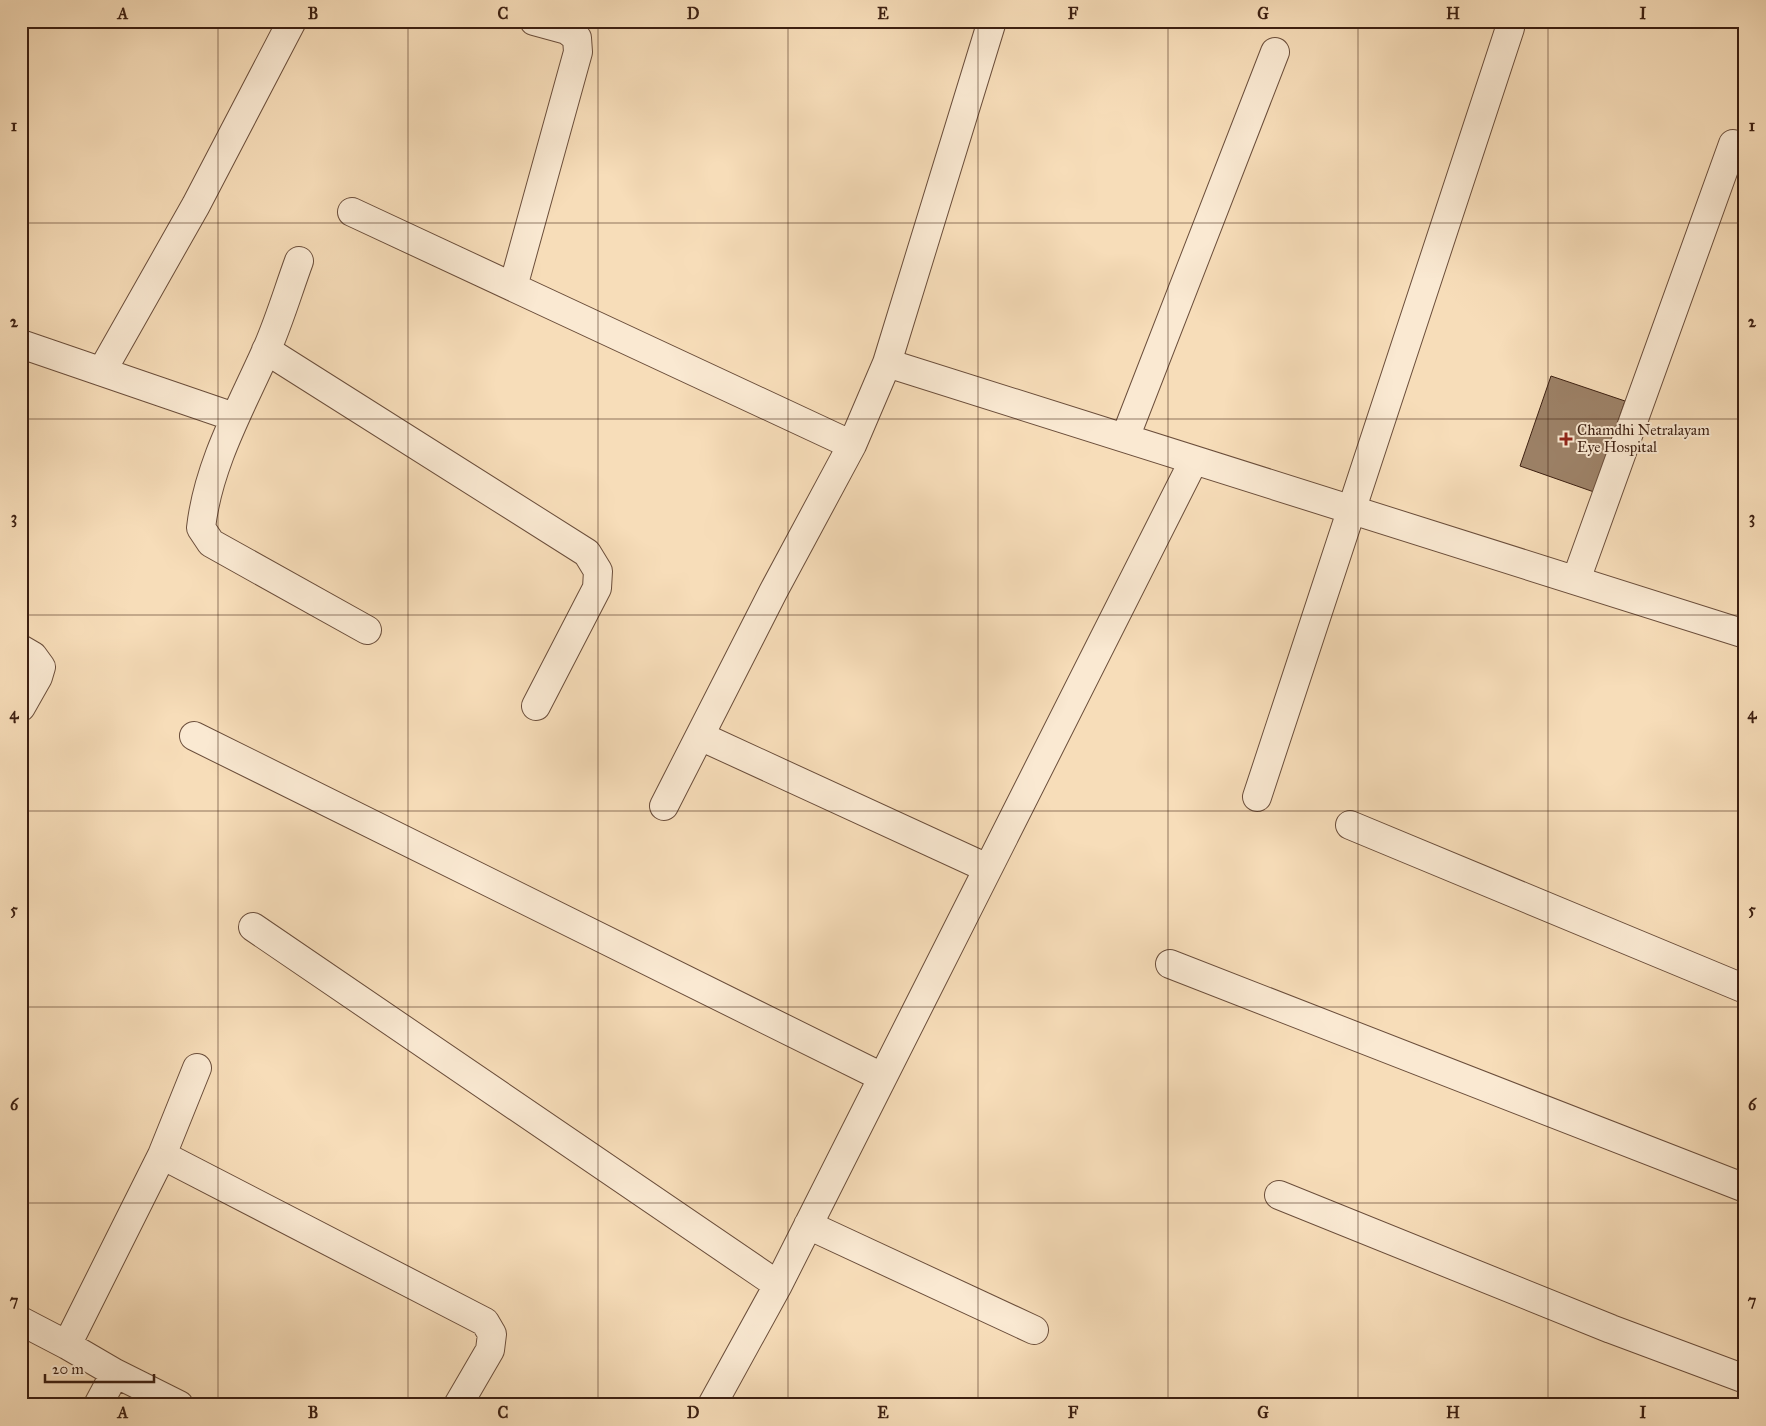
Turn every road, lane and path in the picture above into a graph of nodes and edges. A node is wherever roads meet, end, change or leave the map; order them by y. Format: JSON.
{"nodes":[{"id":1,"x":292,"y":21,"type":"edge"},
{"id":2,"x":534,"y":21,"type":"edge"},
{"id":3,"x":992,"y":21,"type":"edge"},
{"id":4,"x":1510,"y":28,"type":"dead end"},
{"id":5,"x":1275,"y":52,"type":"dead end"},
{"id":6,"x":1732,"y":144,"type":"dead end"},
{"id":7,"x":352,"y":212,"type":"dead end"},
{"id":8,"x":299,"y":262,"type":"dead end"},
{"id":9,"x":513,"y":287,"type":"junction"},
{"id":10,"x":21,"y":344,"type":"edge"},
{"id":11,"x":266,"y":350,"type":"junction"},
{"id":12,"x":887,"y":364,"type":"junction"},
{"id":13,"x":102,"y":371,"type":"junction"},
{"id":14,"x":234,"y":417,"type":"junction"},
{"id":15,"x":1124,"y":438,"type":"junction"},
{"id":16,"x":852,"y":445,"type":"junction"},
{"id":17,"x":1194,"y":460,"type":"junction"},
{"id":18,"x":1351,"y":510,"type":"junction"},
{"id":19,"x":1576,"y":580,"type":"junction"},
{"id":20,"x":367,"y":630,"type":"dead end"},
{"id":21,"x":1745,"y":634,"type":"edge"},
{"id":22,"x":21,"y":649,"type":"edge"},
{"id":23,"x":536,"y":706,"type":"dead end"},
{"id":24,"x":21,"y":707,"type":"edge"},
{"id":25,"x":194,"y":736,"type":"dead end"},
{"id":26,"x":700,"y":736,"type":"junction"},
{"id":27,"x":1257,"y":797,"type":"dead end"},
{"id":28,"x":664,"y":806,"type":"dead end"},
{"id":29,"x":1350,"y":825,"type":"dead end"},
{"id":30,"x":987,"y":868,"type":"junction"},
{"id":31,"x":252,"y":927,"type":"dead end"},
{"id":32,"x":1170,"y":964,"type":"dead end"},
{"id":33,"x":1745,"y":988,"type":"edge"},
{"id":34,"x":197,"y":1068,"type":"dead end"},
{"id":35,"x":882,"y":1077,"type":"junction"},
{"id":36,"x":162,"y":1155,"type":"junction"},
{"id":37,"x":1745,"y":1188,"type":"edge"},
{"id":38,"x":1279,"y":1195,"type":"dead end"},
{"id":39,"x":808,"y":1225,"type":"junction"},
{"id":40,"x":778,"y":1285,"type":"junction"},
{"id":41,"x":21,"y":1321,"type":"edge"},
{"id":42,"x":1034,"y":1330,"type":"dead end"},
{"id":43,"x":67,"y":1345,"type":"junction"},
{"id":44,"x":115,"y":1373,"type":"junction"},
{"id":45,"x":1745,"y":1379,"type":"edge"},
{"id":46,"x":98,"y":1405,"type":"edge"},
{"id":47,"x":180,"y":1405,"type":"edge"},
{"id":48,"x":458,"y":1405,"type":"edge"},
{"id":49,"x":712,"y":1405,"type":"edge"}],
"edges":[{"from":1,"to":13,"type":"street"},
{"from":2,"to":9,"type":"street"},
{"from":3,"to":12,"type":"street"},
{"from":4,"to":18,"type":"street"},
{"from":5,"to":15,"type":"street"},
{"from":6,"to":19,"type":"street"},
{"from":7,"to":9,"type":"street"},
{"from":8,"to":11,"type":"street"},
{"from":9,"to":16,"type":"street"},
{"from":10,"to":13,"type":"street"},
{"from":11,"to":14,"type":"street"},
{"from":11,"to":23,"type":"street"},
{"from":12,"to":15,"type":"street"},
{"from":12,"to":16,"type":"street"},
{"from":13,"to":14,"type":"street"},
{"from":14,"to":20,"type":"street"},
{"from":15,"to":17,"type":"street"},
{"from":16,"to":26,"type":"street"},
{"from":17,"to":18,"type":"street"},
{"from":17,"to":30,"type":"street"},
{"from":18,"to":19,"type":"street"},
{"from":18,"to":27,"type":"street"},
{"from":19,"to":21,"type":"street"},
{"from":22,"to":24,"type":"street"},
{"from":25,"to":35,"type":"street"},
{"from":26,"to":28,"type":"street"},
{"from":26,"to":30,"type":"street"},
{"from":29,"to":33,"type":"street"},
{"from":30,"to":35,"type":"street"},
{"from":31,"to":40,"type":"street"},
{"from":32,"to":37,"type":"street"},
{"from":34,"to":36,"type":"street"},
{"from":35,"to":39,"type":"street"},
{"from":36,"to":43,"type":"street"},
{"from":36,"to":48,"type":"street"},
{"from":38,"to":45,"type":"street"},
{"from":39,"to":40,"type":"street"},
{"from":39,"to":42,"type":"street"},
{"from":40,"to":49,"type":"street"},
{"from":41,"to":43,"type":"street"},
{"from":43,"to":44,"type":"street"},
{"from":44,"to":46,"type":"street"},
{"from":44,"to":47,"type":"street"}]}
